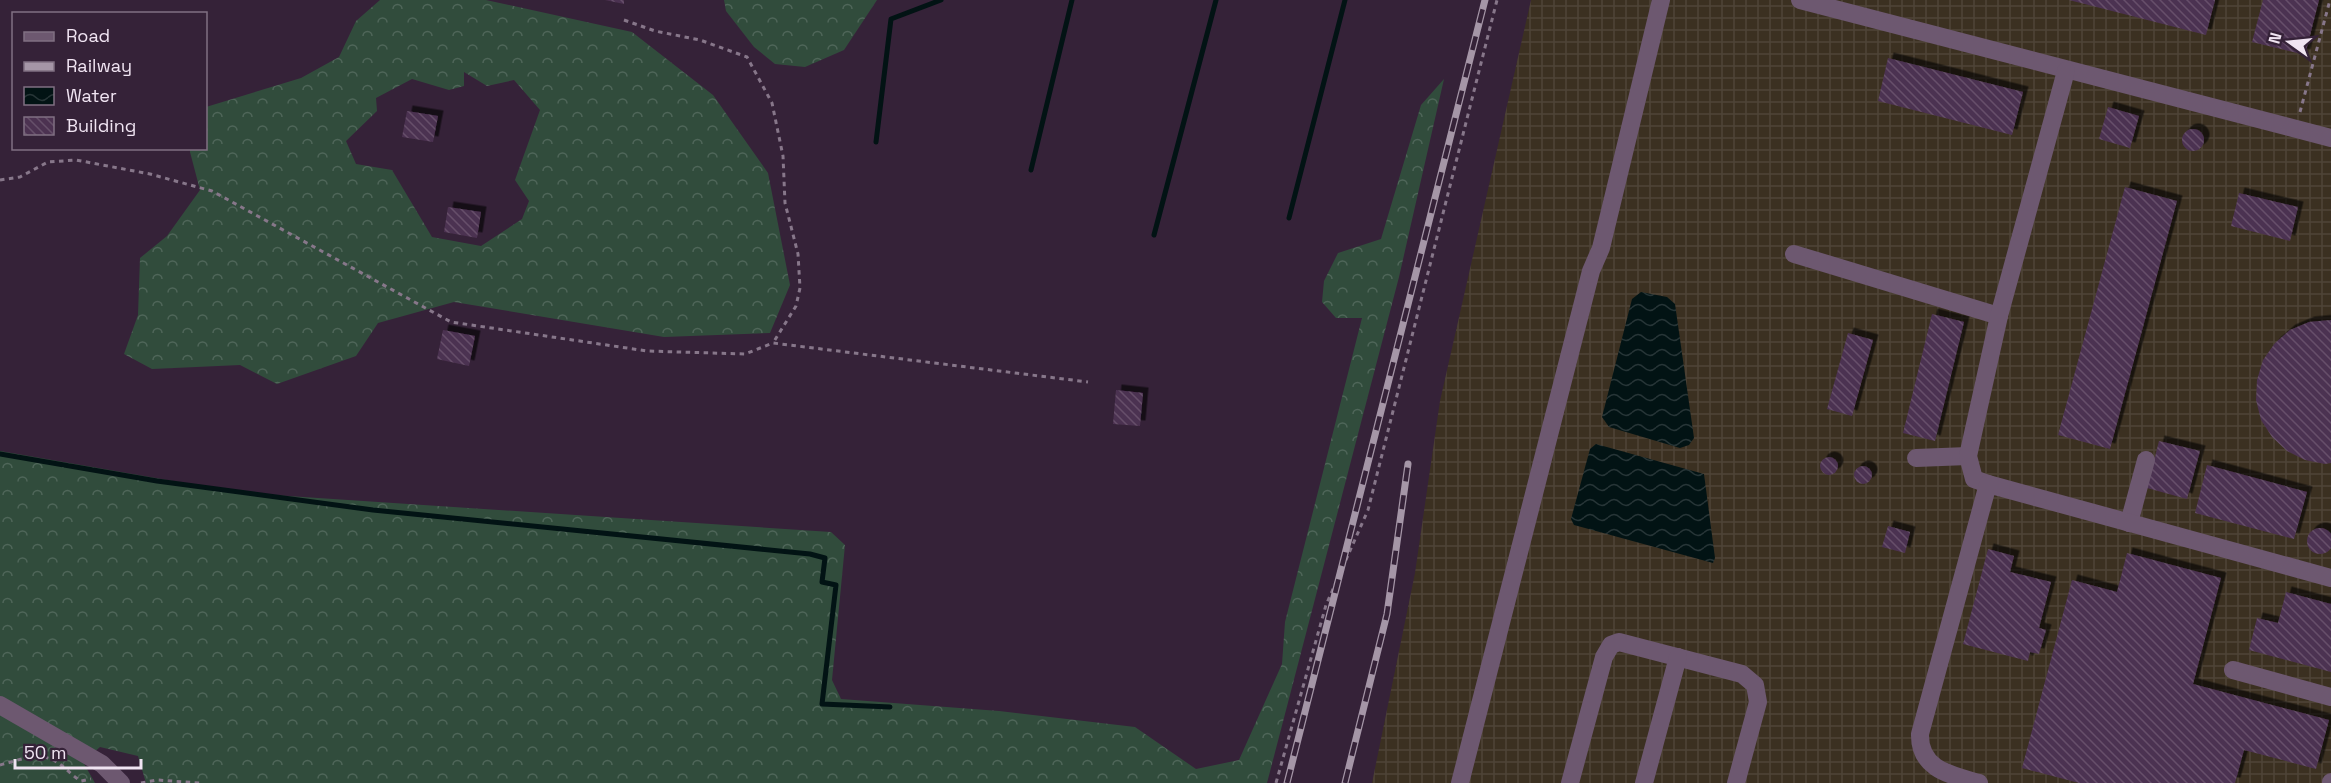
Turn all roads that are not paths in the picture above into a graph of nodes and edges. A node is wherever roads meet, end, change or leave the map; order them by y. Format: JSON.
{"nodes":[{"id":1,"x":1661,"y":0,"type":"edge"},
{"id":2,"x":1800,"y":0,"type":"edge"},
{"id":3,"x":2066,"y":71,"type":"junction"},
{"id":4,"x":2331,"y":138,"type":"edge"},
{"id":5,"x":1794,"y":254,"type":"dead end"},
{"id":6,"x":1999,"y":315,"type":"junction"},
{"id":7,"x":1968,"y":456,"type":"junction"},
{"id":8,"x":1916,"y":458,"type":"dead end"},
{"id":9,"x":2146,"y":460,"type":"dead end"},
{"id":10,"x":1988,"y":484,"type":"junction"},
{"id":11,"x":2129,"y":523,"type":"junction"},
{"id":12,"x":2331,"y":578,"type":"edge"},
{"id":13,"x":1678,"y":657,"type":"junction"},
{"id":14,"x":2233,"y":670,"type":"dead end"},
{"id":15,"x":2331,"y":697,"type":"edge"},
{"id":16,"x":0,"y":705,"type":"edge"},
{"id":17,"x":121,"y":783,"type":"edge"},
{"id":18,"x":1460,"y":783,"type":"edge"},
{"id":19,"x":1570,"y":783,"type":"edge"},
{"id":20,"x":1644,"y":783,"type":"edge"},
{"id":21,"x":1736,"y":783,"type":"edge"},
{"id":22,"x":1979,"y":783,"type":"edge"}],
"edges":[{"from":1,"to":18,"type":"street"},
{"from":2,"to":3,"type":"street"},
{"from":3,"to":4,"type":"street"},
{"from":3,"to":6,"type":"street"},
{"from":5,"to":6,"type":"street"},
{"from":6,"to":7,"type":"street"},
{"from":7,"to":8,"type":"street"},
{"from":7,"to":10,"type":"street"},
{"from":9,"to":11,"type":"street"},
{"from":10,"to":11,"type":"street"},
{"from":10,"to":22,"type":"street"},
{"from":11,"to":12,"type":"street"},
{"from":13,"to":19,"type":"street"},
{"from":13,"to":20,"type":"street"},
{"from":13,"to":21,"type":"street"},
{"from":14,"to":15,"type":"street"},
{"from":16,"to":17,"type":"street"}]}
